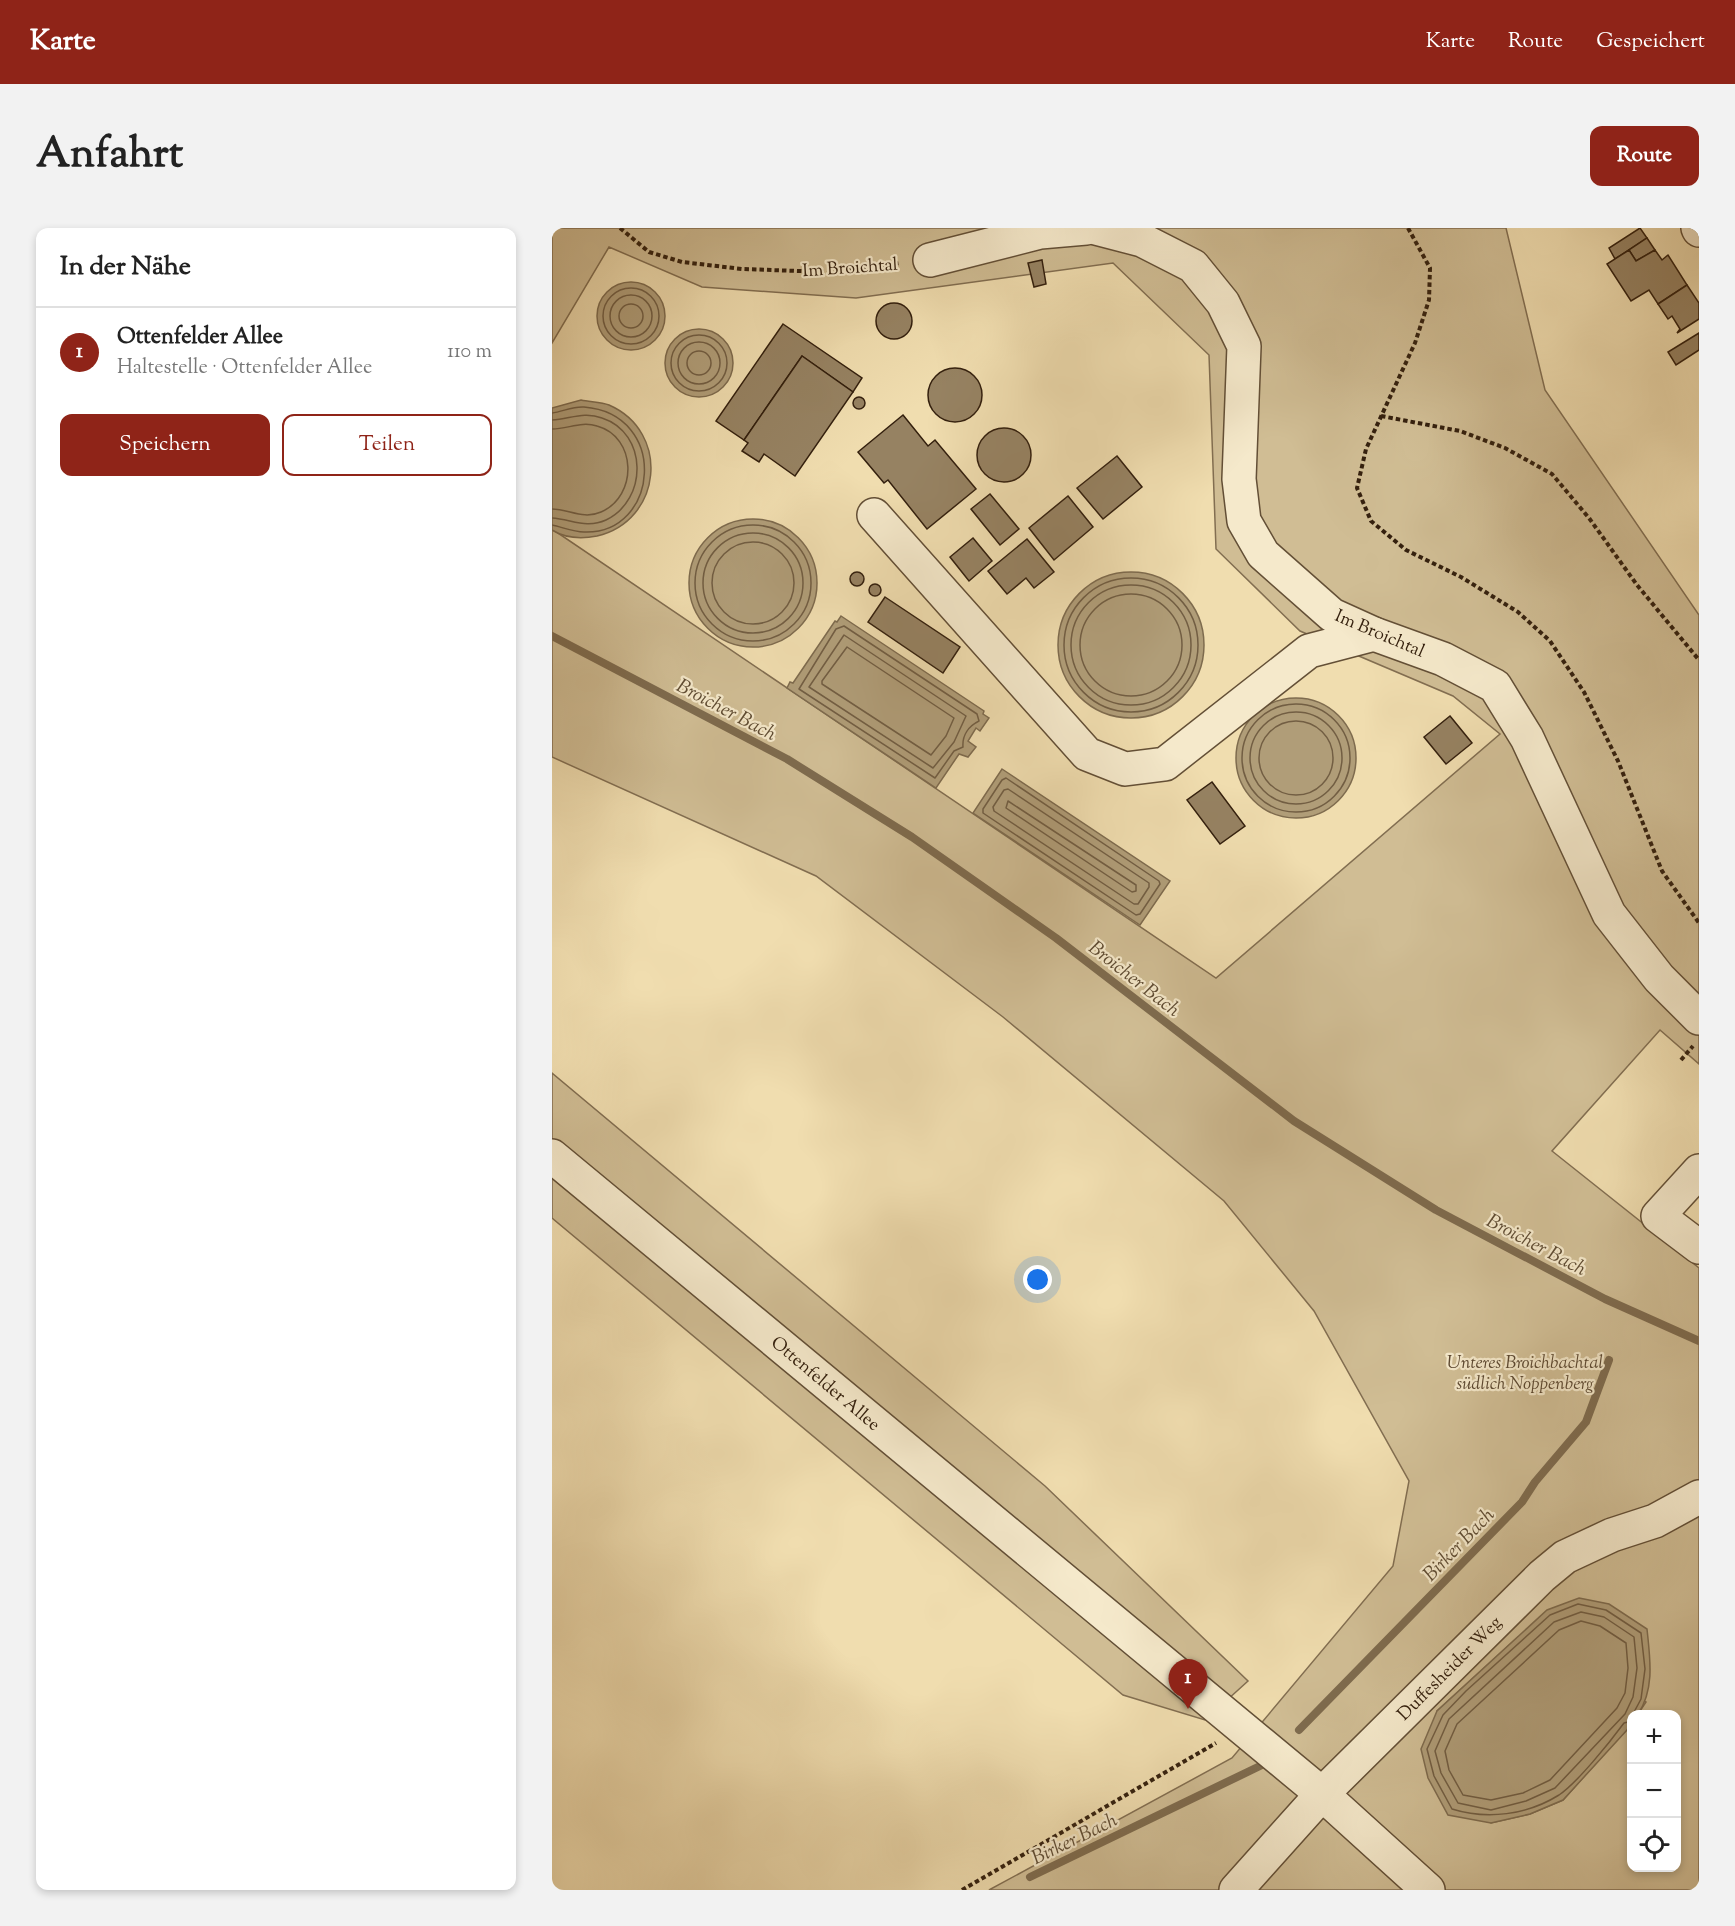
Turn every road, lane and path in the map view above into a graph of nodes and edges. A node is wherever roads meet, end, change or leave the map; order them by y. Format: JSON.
{"nodes":[{"id":1,"x":620,"y":228,"type":"edge"},
{"id":2,"x":1086,"y":228,"type":"edge"},
{"id":3,"x":1096,"y":228,"type":"edge"},
{"id":4,"x":1408,"y":228,"type":"edge"},
{"id":5,"x":930,"y":260,"type":"joint"},
{"id":6,"x":1381,"y":417,"type":"junction"},
{"id":7,"x":874,"y":515,"type":"dead end"},
{"id":8,"x":1374,"y":634,"type":"junction"},
{"id":9,"x":1699,"y":660,"type":"edge"},
{"id":10,"x":1699,"y":923,"type":"edge"},
{"id":11,"x":1699,"y":1018,"type":"edge"},
{"id":12,"x":1699,"y":1039,"type":"edge"},
{"id":13,"x":1681,"y":1060,"type":"dead end"},
{"id":14,"x":552,"y":1156,"type":"edge"},
{"id":15,"x":1699,"y":1171,"type":"edge"},
{"id":16,"x":1699,"y":1248,"type":"edge"},
{"id":17,"x":1699,"y":1497,"type":"edge"},
{"id":18,"x":1248,"y":1732,"type":"junction"},
{"id":19,"x":1322,"y":1794,"type":"junction"},
{"id":20,"x":962,"y":1890,"type":"edge"},
{"id":21,"x":1236,"y":1890,"type":"edge"},
{"id":22,"x":1428,"y":1890,"type":"edge"}],
"edges":[{"from":1,"to":5,"type":"path","name":"Im Broichtal"},
{"from":2,"to":5,"type":"street"},
{"from":3,"to":8,"type":"street","name":"Im Broichtal"},
{"from":4,"to":6,"type":"path"},
{"from":6,"to":9,"type":"path"},
{"from":6,"to":10,"type":"path"},
{"from":7,"to":8,"type":"street"},
{"from":8,"to":11,"type":"street","name":"Im Broichtal"},
{"from":12,"to":13,"type":"path"},
{"from":14,"to":18,"type":"street","name":"Ottenfelder Allee"},
{"from":15,"to":16,"type":"street"},
{"from":17,"to":19,"type":"street","name":"Duffesheider Weg"},
{"from":18,"to":19,"type":"street","name":"Ottenfelder Allee"},
{"from":18,"to":20,"type":"path"},
{"from":19,"to":21,"type":"street","name":"Duffesheider Weg"},
{"from":19,"to":22,"type":"street","name":"Ottenfelder Allee"}]}
